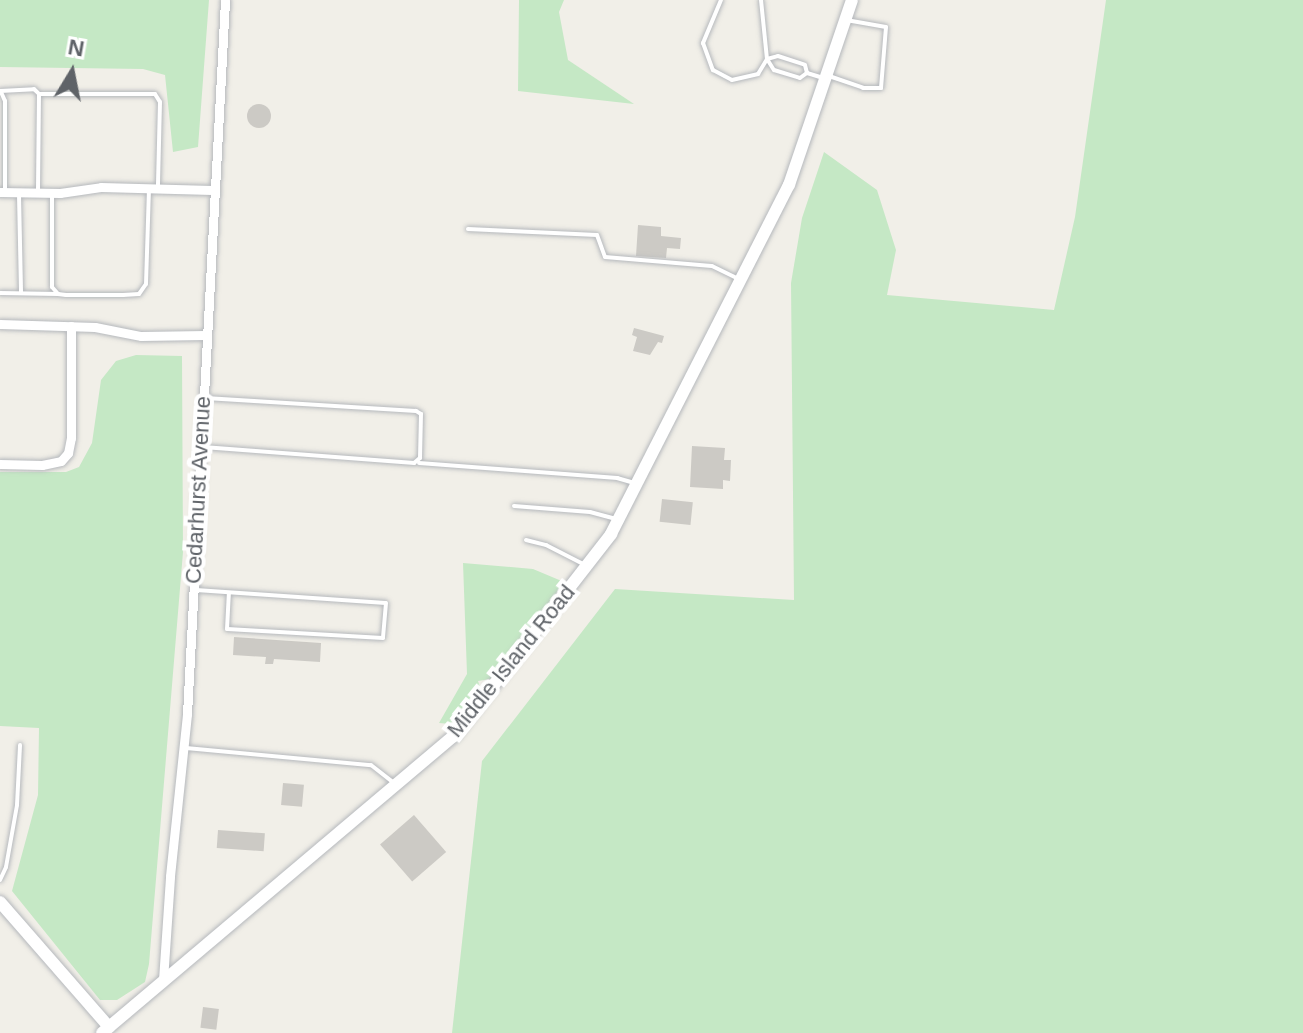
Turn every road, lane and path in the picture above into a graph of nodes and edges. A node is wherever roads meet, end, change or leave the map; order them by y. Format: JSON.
{"nodes":[{"id":1,"x":225,"y":0,"type":"edge"},
{"id":2,"x":721,"y":0,"type":"edge"},
{"id":3,"x":761,"y":0,"type":"edge"},
{"id":4,"x":852,"y":0,"type":"edge"},
{"id":5,"x":846,"y":19,"type":"junction"},
{"id":6,"x":767,"y":59,"type":"junction"},
{"id":7,"x":807,"y":73,"type":"junction"},
{"id":8,"x":826,"y":77,"type":"junction"},
{"id":9,"x":0,"y":91,"type":"edge"},
{"id":10,"x":39,"y":94,"type":"junction"},
{"id":11,"x":154,"y":188,"type":"junction"},
{"id":12,"x":212,"y":190,"type":"junction"},
{"id":13,"x":2,"y":192,"type":"edge"},
{"id":14,"x":38,"y":192,"type":"junction"},
{"id":15,"x":19,"y":193,"type":"junction"},
{"id":16,"x":52,"y":193,"type":"junction"},
{"id":17,"x":468,"y":229,"type":"dead end"},
{"id":18,"x":739,"y":279,"type":"junction"},
{"id":19,"x":0,"y":293,"type":"edge"},
{"id":20,"x":21,"y":293,"type":"junction"},
{"id":21,"x":58,"y":294,"type":"junction"},
{"id":22,"x":0,"y":324,"type":"edge"},
{"id":23,"x":71,"y":326,"type":"junction"},
{"id":24,"x":205,"y":335,"type":"junction"},
{"id":25,"x":202,"y":397,"type":"junction"},
{"id":26,"x":200,"y":447,"type":"junction"},
{"id":27,"x":419,"y":463,"type":"junction"},
{"id":28,"x":0,"y":464,"type":"edge"},
{"id":29,"x":637,"y":483,"type":"junction"},
{"id":30,"x":514,"y":506,"type":"dead end"},
{"id":31,"x":619,"y":519,"type":"junction"},
{"id":32,"x":526,"y":540,"type":"dead end"},
{"id":33,"x":587,"y":566,"type":"junction"},
{"id":34,"x":193,"y":590,"type":"junction"},
{"id":35,"x":229,"y":593,"type":"junction"},
{"id":36,"x":20,"y":745,"type":"dead end"},
{"id":37,"x":184,"y":748,"type":"junction"},
{"id":38,"x":397,"y":786,"type":"junction"},
{"id":39,"x":0,"y":880,"type":"edge"},
{"id":40,"x":0,"y":902,"type":"edge"},
{"id":41,"x":163,"y":980,"type":"junction"},
{"id":42,"x":106,"y":1030,"type":"edge"}],
"edges":[{"from":1,"to":12,"type":"street","name":"Cedarhurst Avenue"},
{"from":2,"to":6,"type":"lane"},
{"from":3,"to":6,"type":"lane"},
{"from":4,"to":5,"type":"street","name":"Middle Island Road"},
{"from":5,"to":8,"type":"street","name":"Middle Island Road"},
{"from":5,"to":8,"type":"lane"},
{"from":6,"to":7,"type":"lane"},
{"from":6,"to":7,"type":"lane"},
{"from":7,"to":8,"type":"lane"},
{"from":8,"to":18,"type":"street","name":"Middle Island Road"},
{"from":9,"to":10,"type":"lane"},
{"from":9,"to":13,"type":"lane"},
{"from":10,"to":11,"type":"lane"},
{"from":10,"to":14,"type":"lane"},
{"from":11,"to":12,"type":"street"},
{"from":11,"to":16,"type":"street"},
{"from":11,"to":21,"type":"lane"},
{"from":12,"to":24,"type":"street","name":"Cedarhurst Avenue"},
{"from":13,"to":15,"type":"street"},
{"from":14,"to":15,"type":"street"},
{"from":14,"to":16,"type":"street"},
{"from":15,"to":20,"type":"lane"},
{"from":16,"to":21,"type":"lane"},
{"from":17,"to":18,"type":"lane"},
{"from":18,"to":29,"type":"street","name":"Middle Island Road"},
{"from":19,"to":20,"type":"lane"},
{"from":20,"to":21,"type":"lane"},
{"from":22,"to":23,"type":"street"},
{"from":23,"to":24,"type":"street"},
{"from":23,"to":28,"type":"street"},
{"from":24,"to":25,"type":"street","name":"Cedarhurst Avenue"},
{"from":25,"to":26,"type":"street","name":"Cedarhurst Avenue"},
{"from":25,"to":27,"type":"lane"},
{"from":26,"to":27,"type":"lane"},
{"from":26,"to":34,"type":"street","name":"Cedarhurst Avenue"},
{"from":27,"to":29,"type":"lane"},
{"from":29,"to":31,"type":"street","name":"Middle Island Road"},
{"from":30,"to":31,"type":"lane"},
{"from":31,"to":33,"type":"street","name":"Middle Island Road"},
{"from":32,"to":33,"type":"lane"},
{"from":33,"to":38,"type":"street","name":"Middle Island Road"},
{"from":34,"to":35,"type":"lane"},
{"from":34,"to":37,"type":"street","name":"Cedarhurst Avenue"},
{"from":35,"to":35,"type":"lane"},
{"from":36,"to":39,"type":"lane"},
{"from":37,"to":38,"type":"lane"},
{"from":37,"to":41,"type":"street","name":"Cedarhurst Avenue"},
{"from":38,"to":41,"type":"street","name":"Middle Island Road"},
{"from":40,"to":42,"type":"street"},
{"from":41,"to":42,"type":"street","name":"Middle Island Road"}]}
